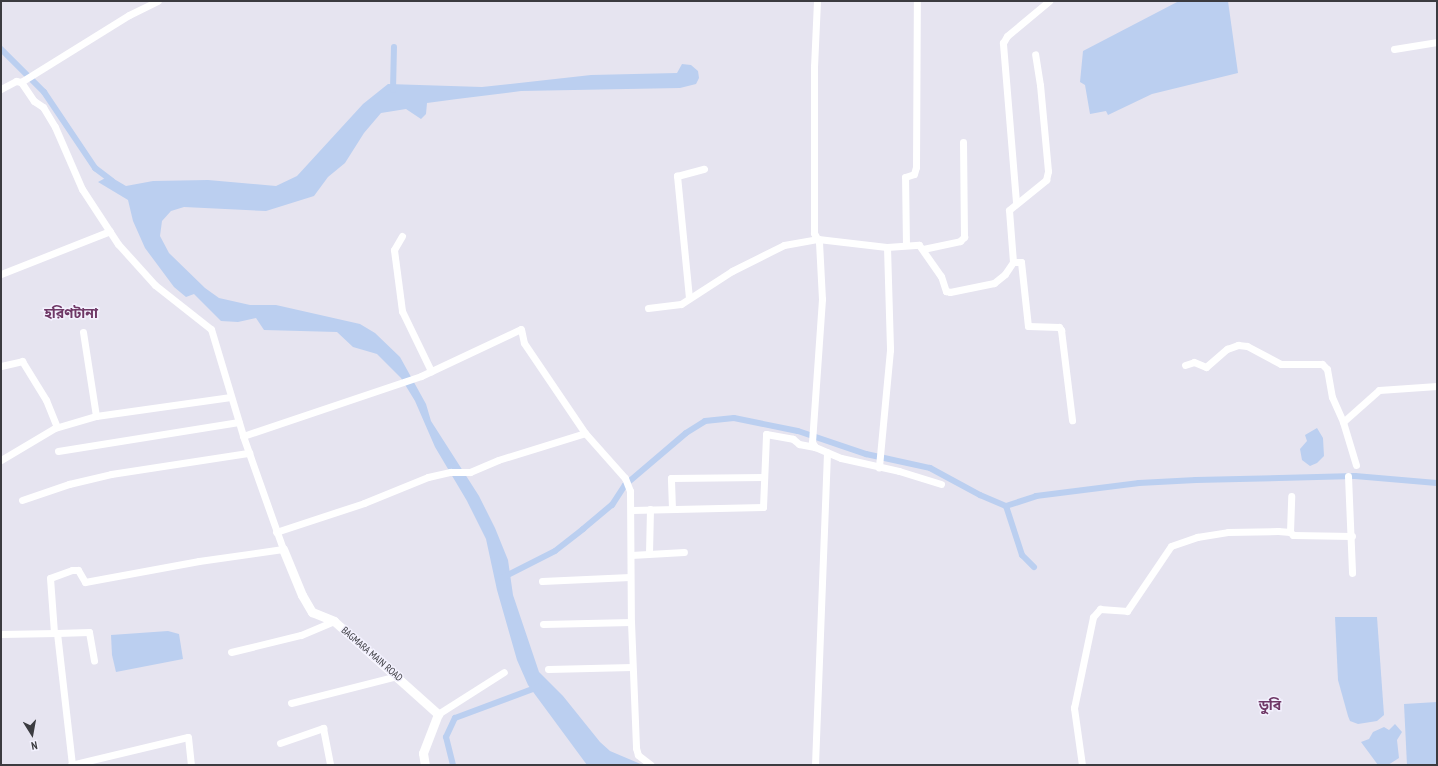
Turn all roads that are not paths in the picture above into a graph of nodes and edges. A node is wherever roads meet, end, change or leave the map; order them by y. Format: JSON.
{"nodes":[{"id":1,"x":158,"y":1,"type":"edge"},
{"id":2,"x":818,"y":1,"type":"edge"},
{"id":3,"x":917,"y":1,"type":"edge"},
{"id":4,"x":1049,"y":1,"type":"edge"},
{"id":5,"x":1437,"y":42,"type":"edge"},
{"id":6,"x":1394,"y":49,"type":"dead end"},
{"id":7,"x":1035,"y":54,"type":"dead end"},
{"id":8,"x":21,"y":82,"type":"junction"},
{"id":9,"x":1,"y":89,"type":"edge"},
{"id":10,"x":963,"y":142,"type":"dead end"},
{"id":11,"x":704,"y":169,"type":"dead end"},
{"id":12,"x":1016,"y":202,"type":"junction"},
{"id":13,"x":110,"y":230,"type":"junction"},
{"id":14,"x":402,"y":236,"type":"dead end"},
{"id":15,"x":818,"y":239,"type":"junction"},
{"id":16,"x":906,"y":245,"type":"junction"},
{"id":17,"x":887,"y":247,"type":"junction"},
{"id":18,"x":923,"y":249,"type":"junction"},
{"id":19,"x":1012,"y":262,"type":"junction"},
{"id":20,"x":1,"y":274,"type":"edge"},
{"id":21,"x":689,"y":298,"type":"junction"},
{"id":22,"x":648,"y":308,"type":"dead end"},
{"id":23,"x":83,"y":332,"type":"dead end"},
{"id":24,"x":1185,"y":365,"type":"dead end"},
{"id":25,"x":1,"y":366,"type":"edge"},
{"id":26,"x":431,"y":371,"type":"junction"},
{"id":27,"x":1437,"y":386,"type":"edge"},
{"id":28,"x":231,"y":397,"type":"junction"},
{"id":29,"x":96,"y":416,"type":"junction"},
{"id":30,"x":1072,"y":420,"type":"dead end"},
{"id":31,"x":239,"y":422,"type":"junction"},
{"id":32,"x":1343,"y":422,"type":"junction"},
{"id":33,"x":57,"y":427,"type":"junction"},
{"id":34,"x":585,"y":433,"type":"junction"},
{"id":35,"x":243,"y":436,"type":"junction"},
{"id":36,"x":813,"y":445,"type":"junction"},
{"id":37,"x":58,"y":452,"type":"dead end"},
{"id":38,"x":827,"y":452,"type":"junction"},
{"id":39,"x":249,"y":453,"type":"junction"},
{"id":40,"x":1,"y":460,"type":"edge"},
{"id":41,"x":1356,"y":465,"type":"dead end"},
{"id":42,"x":879,"y":467,"type":"junction"},
{"id":43,"x":1348,"y":476,"type":"dead end"},
{"id":44,"x":764,"y":478,"type":"junction"},
{"id":45,"x":941,"y":484,"type":"dead end"},
{"id":46,"x":1291,"y":496,"type":"dead end"},
{"id":47,"x":22,"y":500,"type":"dead end"},
{"id":48,"x":650,"y":509,"type":"junction"},
{"id":49,"x":672,"y":509,"type":"junction"},
{"id":50,"x":632,"y":510,"type":"junction"},
{"id":51,"x":276,"y":532,"type":"junction"},
{"id":52,"x":1290,"y":532,"type":"junction"},
{"id":53,"x":1352,"y":536,"type":"junction"},
{"id":54,"x":283,"y":549,"type":"junction"},
{"id":55,"x":684,"y":552,"type":"dead end"},
{"id":56,"x":649,"y":553,"type":"junction"},
{"id":57,"x":631,"y":555,"type":"junction"},
{"id":58,"x":1352,"y":574,"type":"dead end"},
{"id":59,"x":630,"y":577,"type":"junction"},
{"id":60,"x":542,"y":581,"type":"dead end"},
{"id":61,"x":334,"y":621,"type":"junction"},
{"id":62,"x":631,"y":622,"type":"junction"},
{"id":63,"x":543,"y":624,"type":"dead end"},
{"id":64,"x":55,"y":633,"type":"junction"},
{"id":65,"x":1,"y":634,"type":"edge"},
{"id":66,"x":231,"y":652,"type":"dead end"},
{"id":67,"x":94,"y":661,"type":"dead end"},
{"id":68,"x":632,"y":667,"type":"junction"},
{"id":69,"x":548,"y":669,"type":"dead end"},
{"id":70,"x":504,"y":672,"type":"dead end"},
{"id":71,"x":397,"y":676,"type":"junction"},
{"id":72,"x":291,"y":702,"type":"dead end"},
{"id":73,"x":438,"y":714,"type":"junction"},
{"id":74,"x":280,"y":743,"type":"dead end"},
{"id":75,"x":72,"y":765,"type":"edge"},
{"id":76,"x":191,"y":765,"type":"edge"},
{"id":77,"x":330,"y":765,"type":"edge"},
{"id":78,"x":425,"y":765,"type":"edge"},
{"id":79,"x":651,"y":765,"type":"edge"},
{"id":80,"x":815,"y":765,"type":"edge"},
{"id":81,"x":1082,"y":765,"type":"edge"}],
"edges":[{"from":1,"to":8,"type":"street"},
{"from":2,"to":15,"type":"street"},
{"from":3,"to":16,"type":"street"},
{"from":4,"to":12,"type":"street"},
{"from":5,"to":6,"type":"street"},
{"from":7,"to":12,"type":"street"},
{"from":8,"to":9,"type":"street"},
{"from":8,"to":13,"type":"street"},
{"from":10,"to":18,"type":"street"},
{"from":11,"to":21,"type":"street"},
{"from":12,"to":19,"type":"street"},
{"from":13,"to":20,"type":"street"},
{"from":13,"to":28,"type":"street"},
{"from":14,"to":26,"type":"street"},
{"from":15,"to":17,"type":"street"},
{"from":15,"to":21,"type":"street"},
{"from":15,"to":36,"type":"street"},
{"from":16,"to":17,"type":"street"},
{"from":16,"to":18,"type":"street"},
{"from":17,"to":42,"type":"street"},
{"from":18,"to":19,"type":"street"},
{"from":19,"to":30,"type":"street"},
{"from":21,"to":22,"type":"street"},
{"from":23,"to":29,"type":"street"},
{"from":24,"to":32,"type":"street"},
{"from":25,"to":33,"type":"street"},
{"from":26,"to":34,"type":"street"},
{"from":26,"to":35,"type":"street"},
{"from":27,"to":32,"type":"street"},
{"from":28,"to":29,"type":"street"},
{"from":28,"to":31,"type":"street"},
{"from":29,"to":33,"type":"street"},
{"from":31,"to":35,"type":"street"},
{"from":31,"to":37,"type":"street"},
{"from":32,"to":41,"type":"street"},
{"from":33,"to":40,"type":"street"},
{"from":34,"to":50,"type":"street"},
{"from":34,"to":51,"type":"street"},
{"from":35,"to":39,"type":"street"},
{"from":36,"to":38,"type":"street"},
{"from":36,"to":44,"type":"street"},
{"from":38,"to":42,"type":"street"},
{"from":38,"to":80,"type":"street"},
{"from":39,"to":47,"type":"street"},
{"from":39,"to":51,"type":"street"},
{"from":42,"to":45,"type":"street"},
{"from":43,"to":53,"type":"street"},
{"from":44,"to":49,"type":"street"},
{"from":44,"to":49,"type":"street"},
{"from":46,"to":52,"type":"street"},
{"from":48,"to":49,"type":"street"},
{"from":48,"to":50,"type":"street"},
{"from":48,"to":56,"type":"street"},
{"from":50,"to":57,"type":"street"},
{"from":51,"to":54,"type":"street"},
{"from":52,"to":53,"type":"street"},
{"from":52,"to":81,"type":"street"},
{"from":53,"to":58,"type":"street"},
{"from":54,"to":61,"type":"street","name":"BAGMARA MAIN ROAD"},
{"from":54,"to":64,"type":"street"},
{"from":55,"to":56,"type":"street"},
{"from":56,"to":57,"type":"street"},
{"from":57,"to":59,"type":"street"},
{"from":59,"to":60,"type":"street"},
{"from":59,"to":62,"type":"street"},
{"from":61,"to":66,"type":"street"},
{"from":61,"to":71,"type":"street","name":"BAGMARA MAIN ROAD"},
{"from":62,"to":63,"type":"street"},
{"from":62,"to":68,"type":"street"},
{"from":64,"to":65,"type":"street"},
{"from":64,"to":67,"type":"street"},
{"from":64,"to":75,"type":"street"},
{"from":68,"to":69,"type":"street"},
{"from":68,"to":79,"type":"street"},
{"from":70,"to":73,"type":"street"},
{"from":71,"to":72,"type":"street"},
{"from":71,"to":73,"type":"street","name":"BAGMARA MAIN ROAD"},
{"from":73,"to":78,"type":"street"},
{"from":74,"to":77,"type":"street"},
{"from":75,"to":76,"type":"street"}]}
